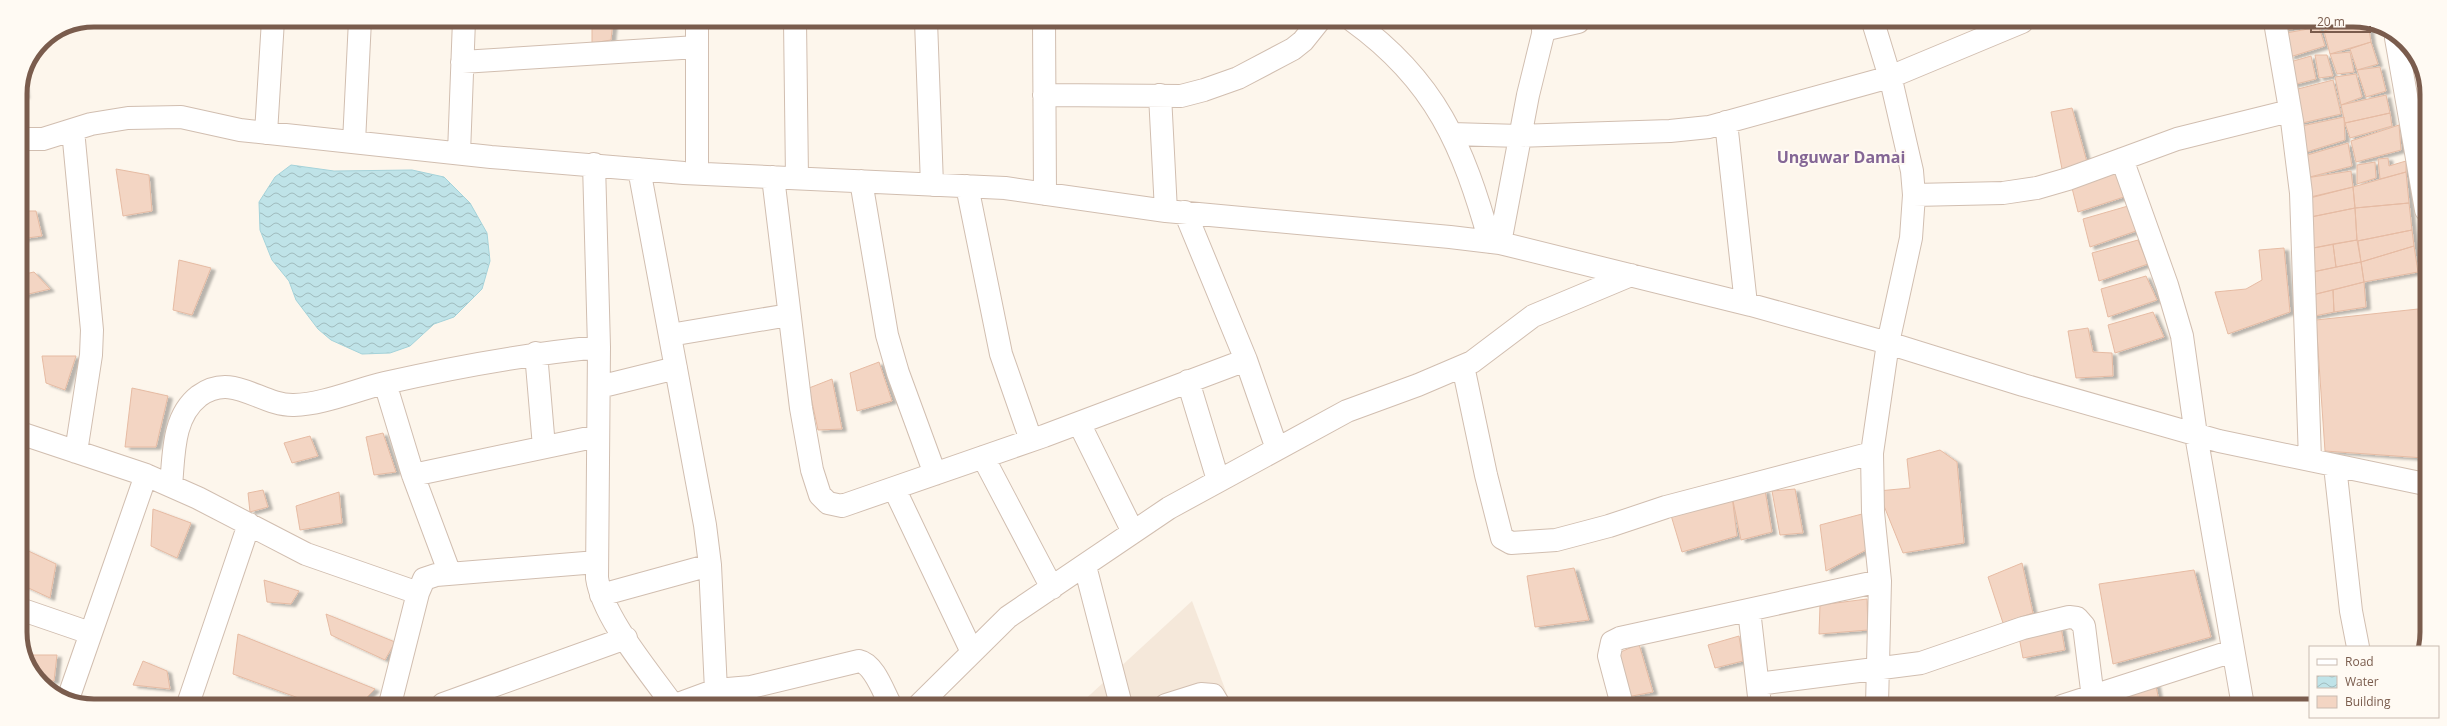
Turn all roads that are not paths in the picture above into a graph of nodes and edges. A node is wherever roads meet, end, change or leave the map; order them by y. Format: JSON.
{"nodes":[{"id":1,"x":272,"y":27,"type":"edge"},
{"id":2,"x":360,"y":27,"type":"edge"},
{"id":3,"x":464,"y":27,"type":"edge"},
{"id":4,"x":697,"y":27,"type":"edge"},
{"id":5,"x":795,"y":27,"type":"edge"},
{"id":6,"x":926,"y":27,"type":"edge"},
{"id":7,"x":1044,"y":27,"type":"edge"},
{"id":8,"x":1314,"y":27,"type":"edge"},
{"id":9,"x":1361,"y":27,"type":"edge"},
{"id":10,"x":1545,"y":27,"type":"edge"},
{"id":11,"x":1875,"y":27,"type":"edge"},
{"id":12,"x":2010,"y":27,"type":"edge"},
{"id":13,"x":2276,"y":27,"type":"edge"},
{"id":14,"x":2397,"y":44,"type":"edge"},
{"id":15,"x":697,"y":47,"type":"junction"},
{"id":16,"x":462,"y":62,"type":"junction"},
{"id":17,"x":1890,"y":77,"type":"junction"},
{"id":18,"x":1044,"y":95,"type":"junction"},
{"id":19,"x":1160,"y":96,"type":"junction"},
{"id":20,"x":2290,"y":111,"type":"junction"},
{"id":21,"x":1726,"y":122,"type":"junction"},
{"id":22,"x":73,"y":130,"type":"junction"},
{"id":23,"x":266,"y":133,"type":"junction"},
{"id":24,"x":1452,"y":134,"type":"junction"},
{"id":25,"x":1520,"y":136,"type":"junction"},
{"id":26,"x":27,"y":139,"type":"edge"},
{"id":27,"x":354,"y":142,"type":"junction"},
{"id":28,"x":459,"y":153,"type":"junction"},
{"id":29,"x":2122,"y":159,"type":"junction"},
{"id":30,"x":594,"y":164,"type":"junction"},
{"id":31,"x":639,"y":169,"type":"junction"},
{"id":32,"x":697,"y":173,"type":"junction"},
{"id":33,"x":2420,"y":176,"type":"edge"},
{"id":34,"x":773,"y":177,"type":"junction"},
{"id":35,"x":797,"y":178,"type":"junction"},
{"id":36,"x":861,"y":181,"type":"junction"},
{"id":37,"x":932,"y":185,"type":"junction"},
{"id":38,"x":967,"y":186,"type":"junction"},
{"id":39,"x":1045,"y":194,"type":"junction"},
{"id":40,"x":1914,"y":195,"type":"junction"},
{"id":41,"x":1175,"y":211,"type":"junction"},
{"id":42,"x":1495,"y":243,"type":"junction"},
{"id":43,"x":1631,"y":275,"type":"junction"},
{"id":44,"x":1746,"y":304,"type":"junction"},
{"id":45,"x":790,"y":315,"type":"junction"},
{"id":46,"x":670,"y":335,"type":"junction"},
{"id":47,"x":1888,"y":343,"type":"junction"},
{"id":48,"x":599,"y":347,"type":"junction"},
{"id":49,"x":536,"y":353,"type":"junction"},
{"id":50,"x":1246,"y":360,"type":"junction"},
{"id":51,"x":1463,"y":366,"type":"junction"},
{"id":52,"x":676,"y":368,"type":"junction"},
{"id":53,"x":1188,"y":381,"type":"junction"},
{"id":54,"x":385,"y":383,"type":"junction"},
{"id":55,"x":599,"y":386,"type":"junction"},
{"id":56,"x":1079,"y":423,"type":"junction"},
{"id":57,"x":27,"y":435,"type":"edge"},
{"id":58,"x":2196,"y":435,"type":"junction"},
{"id":59,"x":598,"y":436,"type":"junction"},
{"id":60,"x":1031,"y":440,"type":"junction"},
{"id":61,"x":544,"y":447,"type":"junction"},
{"id":62,"x":1277,"y":448,"type":"junction"},
{"id":63,"x":76,"y":452,"type":"junction"},
{"id":64,"x":1872,"y":453,"type":"junction"},
{"id":65,"x":983,"y":457,"type":"junction"},
{"id":66,"x":2310,"y":460,"type":"junction"},
{"id":67,"x":2335,"y":466,"type":"junction"},
{"id":68,"x":934,"y":474,"type":"junction"},
{"id":69,"x":146,"y":475,"type":"junction"},
{"id":70,"x":413,"y":475,"type":"junction"},
{"id":71,"x":1218,"y":480,"type":"junction"},
{"id":72,"x":2420,"y":483,"type":"edge"},
{"id":73,"x":171,"y":486,"type":"junction"},
{"id":74,"x":894,"y":488,"type":"junction"},
{"id":75,"x":249,"y":524,"type":"junction"},
{"id":76,"x":1134,"y":532,"type":"junction"},
{"id":77,"x":597,"y":562,"type":"junction"},
{"id":78,"x":710,"y":565,"type":"junction"},
{"id":79,"x":1085,"y":566,"type":"junction"},
{"id":80,"x":450,"y":574,"type":"junction"},
{"id":81,"x":1880,"y":581,"type":"junction"},
{"id":82,"x":1052,"y":588,"type":"junction"},
{"id":83,"x":418,"y":593,"type":"junction"},
{"id":84,"x":601,"y":595,"type":"junction"},
{"id":85,"x":1749,"y":610,"type":"junction"},
{"id":86,"x":27,"y":611,"type":"edge"},
{"id":87,"x":90,"y":633,"type":"junction"},
{"id":88,"x":626,"y":638,"type":"junction"},
{"id":89,"x":2358,"y":646,"type":"edge"},
{"id":90,"x":2233,"y":651,"type":"junction"},
{"id":91,"x":972,"y":652,"type":"junction"},
{"id":92,"x":1878,"y":670,"type":"junction"},
{"id":93,"x":1758,"y":684,"type":"junction"},
{"id":94,"x":716,"y":690,"type":"junction"},
{"id":95,"x":70,"y":694,"type":"edge"},
{"id":96,"x":190,"y":699,"type":"edge"},
{"id":97,"x":391,"y":699,"type":"edge"},
{"id":98,"x":456,"y":699,"type":"edge"},
{"id":99,"x":669,"y":699,"type":"edge"},
{"id":100,"x":692,"y":699,"type":"edge"},
{"id":101,"x":887,"y":699,"type":"edge"},
{"id":102,"x":925,"y":699,"type":"edge"},
{"id":103,"x":1119,"y":699,"type":"edge"},
{"id":104,"x":1185,"y":699,"type":"edge"},
{"id":105,"x":1215,"y":699,"type":"edge"},
{"id":106,"x":1620,"y":699,"type":"edge"},
{"id":107,"x":1759,"y":699,"type":"edge"},
{"id":108,"x":1877,"y":699,"type":"edge"},
{"id":109,"x":2093,"y":699,"type":"edge"},
{"id":110,"x":2099,"y":699,"type":"edge"},
{"id":111,"x":2242,"y":699,"type":"edge"}],
"edges":[{"from":1,"to":23,"type":"street"},
{"from":2,"to":27,"type":"street"},
{"from":3,"to":16,"type":"street"},
{"from":4,"to":15,"type":"street"},
{"from":5,"to":35,"type":"street"},
{"from":6,"to":37,"type":"street"},
{"from":7,"to":18,"type":"street"},
{"from":8,"to":19,"type":"street"},
{"from":9,"to":24,"type":"street"},
{"from":10,"to":25,"type":"street"},
{"from":11,"to":17,"type":"street"},
{"from":12,"to":17,"type":"street"},
{"from":13,"to":20,"type":"street"},
{"from":14,"to":33,"type":"street"},
{"from":15,"to":16,"type":"street"},
{"from":15,"to":32,"type":"street"},
{"from":16,"to":28,"type":"street"},
{"from":17,"to":21,"type":"street"},
{"from":17,"to":40,"type":"street"},
{"from":18,"to":19,"type":"street"},
{"from":18,"to":39,"type":"street"},
{"from":19,"to":41,"type":"street"},
{"from":20,"to":29,"type":"street"},
{"from":20,"to":66,"type":"street"},
{"from":21,"to":25,"type":"street"},
{"from":21,"to":44,"type":"street"},
{"from":22,"to":23,"type":"street"},
{"from":22,"to":26,"type":"street"},
{"from":22,"to":63,"type":"street"},
{"from":23,"to":27,"type":"street"},
{"from":24,"to":25,"type":"street"},
{"from":24,"to":42,"type":"street"},
{"from":25,"to":42,"type":"street"},
{"from":27,"to":28,"type":"street"},
{"from":28,"to":30,"type":"street"},
{"from":29,"to":40,"type":"street"},
{"from":29,"to":58,"type":"street"},
{"from":30,"to":31,"type":"street"},
{"from":30,"to":48,"type":"street"},
{"from":31,"to":32,"type":"street"},
{"from":31,"to":46,"type":"street"},
{"from":32,"to":34,"type":"street"},
{"from":34,"to":35,"type":"street"},
{"from":34,"to":45,"type":"street"},
{"from":35,"to":36,"type":"street"},
{"from":36,"to":37,"type":"street"},
{"from":36,"to":68,"type":"street"},
{"from":37,"to":38,"type":"street"},
{"from":38,"to":39,"type":"street"},
{"from":38,"to":60,"type":"street"},
{"from":39,"to":41,"type":"street"},
{"from":40,"to":47,"type":"street"},
{"from":41,"to":42,"type":"street"},
{"from":41,"to":50,"type":"street"},
{"from":42,"to":43,"type":"street"},
{"from":43,"to":44,"type":"street"},
{"from":43,"to":51,"type":"street"},
{"from":44,"to":47,"type":"street"},
{"from":45,"to":46,"type":"street"},
{"from":45,"to":74,"type":"street"},
{"from":46,"to":52,"type":"street"},
{"from":47,"to":58,"type":"street"},
{"from":47,"to":64,"type":"street"},
{"from":48,"to":49,"type":"street"},
{"from":48,"to":55,"type":"street"},
{"from":49,"to":54,"type":"street"},
{"from":49,"to":61,"type":"street"},
{"from":50,"to":53,"type":"street"},
{"from":50,"to":62,"type":"street"},
{"from":51,"to":62,"type":"street"},
{"from":51,"to":64,"type":"street"},
{"from":52,"to":55,"type":"street"},
{"from":52,"to":78,"type":"street"},
{"from":53,"to":56,"type":"street"},
{"from":53,"to":71,"type":"street"},
{"from":54,"to":70,"type":"street"},
{"from":54,"to":73,"type":"street"},
{"from":55,"to":59,"type":"street"},
{"from":56,"to":60,"type":"street"},
{"from":56,"to":76,"type":"street"},
{"from":57,"to":63,"type":"street"},
{"from":58,"to":66,"type":"street"},
{"from":58,"to":90,"type":"street"},
{"from":59,"to":61,"type":"street"},
{"from":59,"to":77,"type":"street"},
{"from":60,"to":65,"type":"street"},
{"from":61,"to":70,"type":"street"},
{"from":62,"to":71,"type":"street"},
{"from":63,"to":69,"type":"street"},
{"from":64,"to":81,"type":"street"},
{"from":65,"to":68,"type":"street"},
{"from":65,"to":82,"type":"street"},
{"from":66,"to":67,"type":"street"},
{"from":67,"to":72,"type":"street"},
{"from":67,"to":89,"type":"street"},
{"from":68,"to":74,"type":"street"},
{"from":69,"to":73,"type":"street"},
{"from":69,"to":87,"type":"street"},
{"from":70,"to":80,"type":"street"},
{"from":71,"to":76,"type":"street"},
{"from":73,"to":75,"type":"street"},
{"from":74,"to":91,"type":"street"},
{"from":75,"to":83,"type":"street"},
{"from":75,"to":96,"type":"street"},
{"from":76,"to":79,"type":"street"},
{"from":77,"to":80,"type":"street"},
{"from":77,"to":84,"type":"street"},
{"from":78,"to":84,"type":"street"},
{"from":78,"to":94,"type":"street"},
{"from":79,"to":82,"type":"street"},
{"from":79,"to":103,"type":"street"},
{"from":80,"to":83,"type":"street"},
{"from":81,"to":85,"type":"street"},
{"from":81,"to":92,"type":"street"},
{"from":82,"to":91,"type":"street"},
{"from":83,"to":97,"type":"street"},
{"from":84,"to":88,"type":"street"},
{"from":85,"to":93,"type":"street"},
{"from":85,"to":106,"type":"street"},
{"from":86,"to":87,"type":"street"},
{"from":87,"to":95,"type":"street"},
{"from":88,"to":98,"type":"street"},
{"from":88,"to":99,"type":"street"},
{"from":90,"to":110,"type":"street"},
{"from":90,"to":111,"type":"street"},
{"from":91,"to":102,"type":"street"},
{"from":92,"to":93,"type":"street"},
{"from":92,"to":108,"type":"street"},
{"from":92,"to":109,"type":"street"},
{"from":93,"to":107,"type":"street"},
{"from":94,"to":100,"type":"street"},
{"from":94,"to":101,"type":"street"},
{"from":104,"to":105,"type":"street"}]}
